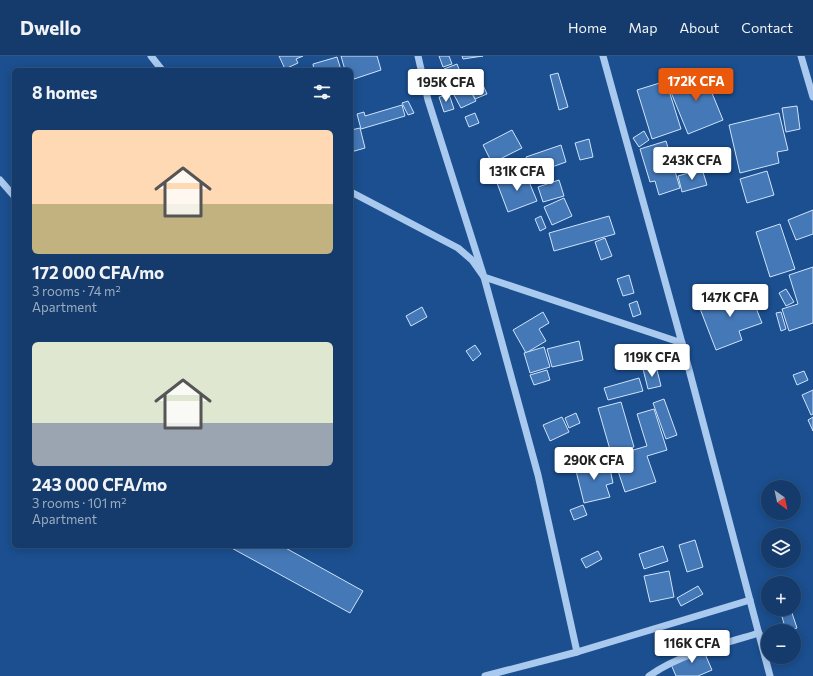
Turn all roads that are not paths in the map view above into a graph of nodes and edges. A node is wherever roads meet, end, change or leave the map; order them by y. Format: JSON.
{"nodes":[{"id":1,"x":151,"y":56,"type":"edge"},
{"id":2,"x":418,"y":56,"type":"edge"},
{"id":3,"x":603,"y":56,"type":"edge"},
{"id":4,"x":801,"y":56,"type":"edge"},
{"id":5,"x":160,"y":68,"type":"edge"},
{"id":6,"x":813,"y":97,"type":"edge"},
{"id":7,"x":0,"y":180,"type":"edge"},
{"id":8,"x":353,"y":193,"type":"edge"},
{"id":9,"x":12,"y":194,"type":"edge"},
{"id":10,"x":484,"y":277,"type":"junction"},
{"id":11,"x":682,"y":343,"type":"junction"},
{"id":12,"x":750,"y":600,"type":"junction"},
{"id":13,"x":759,"y":633,"type":"junction"},
{"id":14,"x":577,"y":652,"type":"junction"},
{"id":15,"x":485,"y":676,"type":"edge"},
{"id":16,"x":649,"y":676,"type":"edge"},
{"id":17,"x":770,"y":676,"type":"edge"}],
"edges":[{"from":1,"to":5,"type":"street"},
{"from":2,"to":10,"type":"street"},
{"from":3,"to":11,"type":"street"},
{"from":4,"to":6,"type":"street"},
{"from":7,"to":9,"type":"street"},
{"from":8,"to":10,"type":"street"},
{"from":10,"to":11,"type":"street"},
{"from":10,"to":14,"type":"street"},
{"from":11,"to":12,"type":"street"},
{"from":12,"to":13,"type":"street"},
{"from":12,"to":14,"type":"street"},
{"from":13,"to":16,"type":"street"},
{"from":13,"to":17,"type":"street"},
{"from":14,"to":15,"type":"street"}]}
